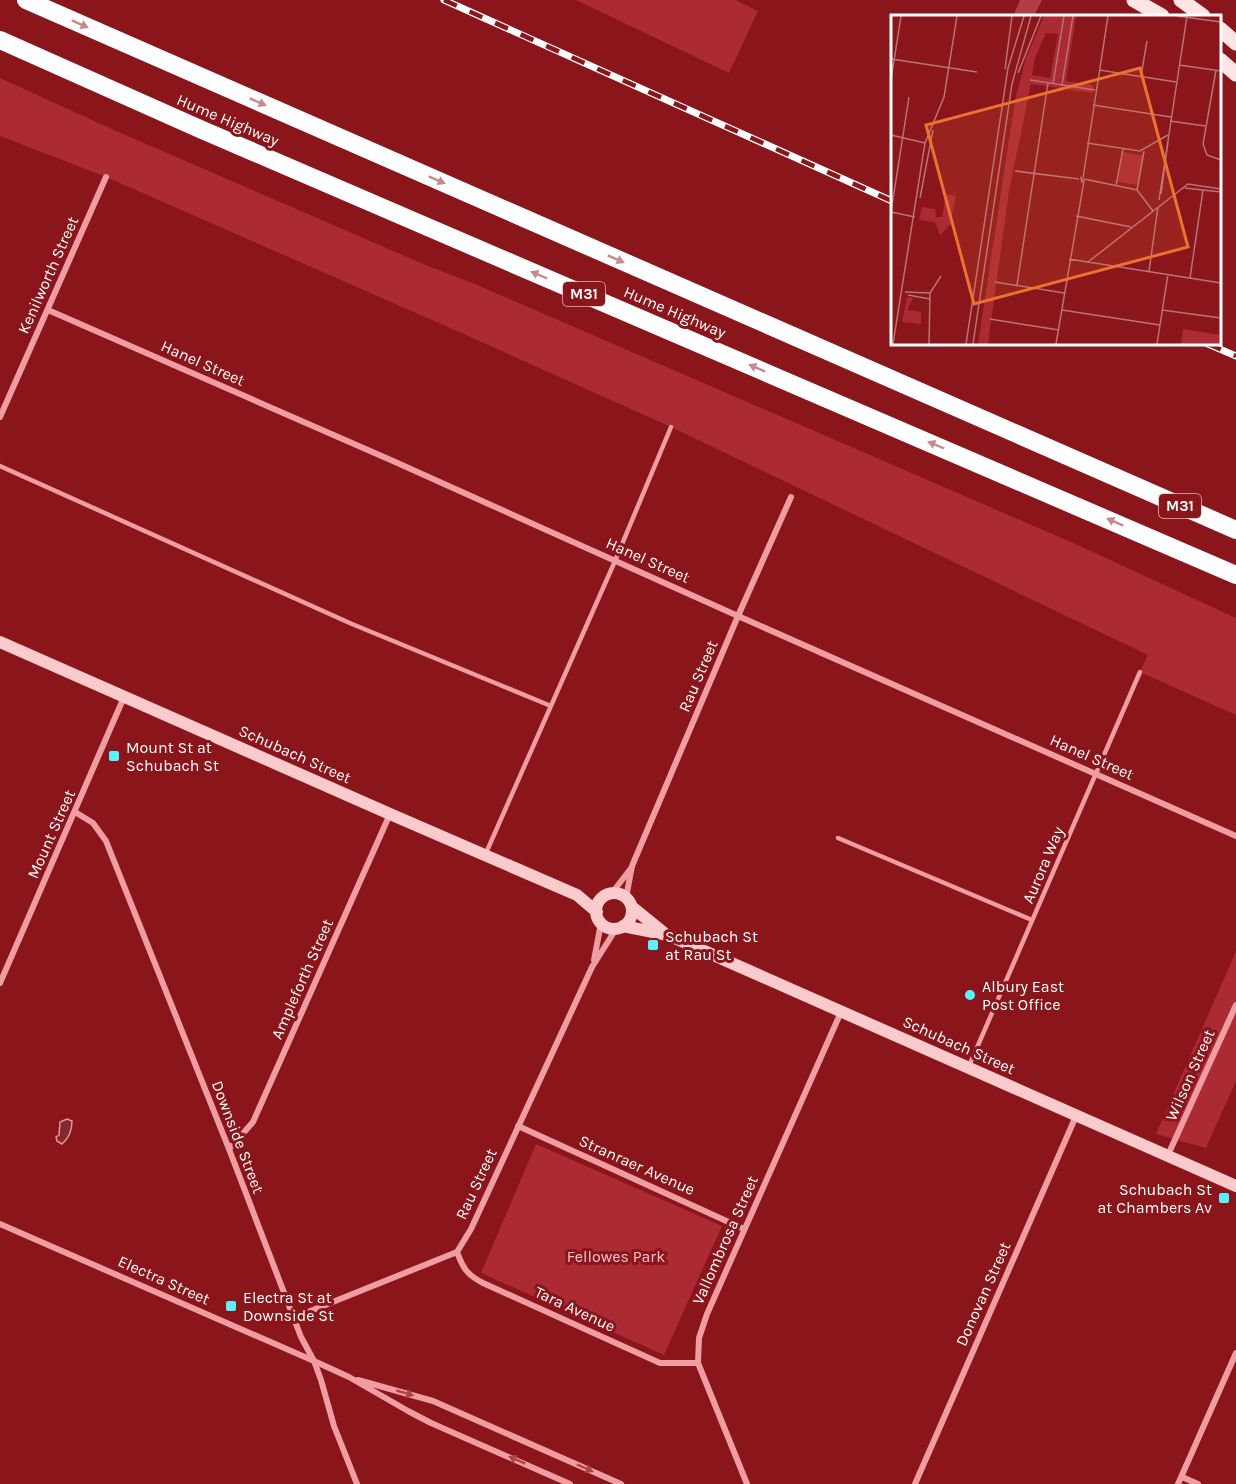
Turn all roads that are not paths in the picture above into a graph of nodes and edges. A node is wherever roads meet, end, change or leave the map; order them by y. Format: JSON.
{"nodes":[{"id":1,"x":26,"y":0,"type":"edge"},
{"id":2,"x":1135,"y":0,"type":"edge"},
{"id":3,"x":1181,"y":0,"type":"edge"},
{"id":4,"x":1160,"y":15,"type":"edge"},
{"id":5,"x":1202,"y":15,"type":"edge"},
{"id":6,"x":1221,"y":30,"type":"edge"},
{"id":7,"x":0,"y":40,"type":"edge"},
{"id":8,"x":1236,"y":43,"type":"edge"},
{"id":9,"x":1221,"y":61,"type":"edge"},
{"id":10,"x":1236,"y":74,"type":"edge"},
{"id":11,"x":106,"y":177,"type":"dead end"},
{"id":12,"x":48,"y":310,"type":"junction"},
{"id":13,"x":0,"y":417,"type":"edge"},
{"id":14,"x":671,"y":427,"type":"dead end"},
{"id":15,"x":0,"y":466,"type":"edge"},
{"id":16,"x":1124,"y":482,"type":"junction"},
{"id":17,"x":791,"y":497,"type":"dead end"},
{"id":18,"x":1236,"y":523,"type":"edge"},
{"id":19,"x":1236,"y":530,"type":"edge"},
{"id":20,"x":1169,"y":546,"type":"junction"},
{"id":21,"x":615,"y":561,"type":"junction"},
{"id":22,"x":1236,"y":575,"type":"edge"},
{"id":23,"x":1236,"y":584,"type":"edge"},
{"id":24,"x":738,"y":616,"type":"junction"},
{"id":25,"x":0,"y":642,"type":"edge"},
{"id":26,"x":1140,"y":672,"type":"dead end"},
{"id":27,"x":125,"y":696,"type":"junction"},
{"id":28,"x":551,"y":706,"type":"junction"},
{"id":29,"x":1096,"y":774,"type":"junction"},
{"id":30,"x":75,"y":812,"type":"junction"},
{"id":31,"x":390,"y":814,"type":"junction"},
{"id":32,"x":1236,"y":836,"type":"edge"},
{"id":33,"x":838,"y":838,"type":"dead end"},
{"id":34,"x":485,"y":856,"type":"junction"},
{"id":35,"x":632,"y":866,"type":"junction"},
{"id":36,"x":577,"y":895,"type":"junction"},
{"id":37,"x":608,"y":895,"type":"junction"},
{"id":38,"x":629,"y":903,"type":"junction"},
{"id":39,"x":599,"y":918,"type":"junction"},
{"id":40,"x":1032,"y":920,"type":"junction"},
{"id":41,"x":620,"y":927,"type":"junction"},
{"id":42,"x":668,"y":935,"type":"junction"},
{"id":43,"x":592,"y":967,"type":"junction"},
{"id":44,"x":0,"y":983,"type":"edge"},
{"id":45,"x":1236,"y":1005,"type":"edge"},
{"id":46,"x":841,"y":1011,"type":"junction"},
{"id":47,"x":969,"y":1068,"type":"junction"},
{"id":48,"x":1076,"y":1116,"type":"junction"},
{"id":49,"x":518,"y":1126,"type":"junction"},
{"id":50,"x":229,"y":1149,"type":"junction"},
{"id":51,"x":1168,"y":1155,"type":"junction"},
{"id":52,"x":1236,"y":1186,"type":"edge"},
{"id":53,"x":0,"y":1224,"type":"edge"},
{"id":54,"x":744,"y":1229,"type":"junction"},
{"id":55,"x":457,"y":1252,"type":"junction"},
{"id":56,"x":293,"y":1318,"type":"junction"},
{"id":57,"x":1236,"y":1353,"type":"edge"},
{"id":58,"x":314,"y":1360,"type":"junction"},
{"id":59,"x":698,"y":1363,"type":"junction"},
{"id":60,"x":349,"y":1377,"type":"junction"},
{"id":61,"x":1182,"y":1477,"type":"junction"},
{"id":62,"x":357,"y":1484,"type":"edge"},
{"id":63,"x":570,"y":1484,"type":"edge"},
{"id":64,"x":621,"y":1484,"type":"edge"},
{"id":65,"x":747,"y":1484,"type":"edge"},
{"id":66,"x":915,"y":1484,"type":"edge"},
{"id":67,"x":1178,"y":1484,"type":"edge"},
{"id":68,"x":1198,"y":1484,"type":"edge"}],
"edges":[{"from":1,"to":16,"type":"highway","name":"Hume Highway","number":"M31","one_way":true},
{"from":2,"to":4,"type":"main road"},
{"from":3,"to":5,"type":"main road"},
{"from":6,"to":8,"type":"main road"},
{"from":20,"to":7,"type":"highway","name":"Hume Highway","number":"M31","one_way":true},
{"from":9,"to":10,"type":"main road"},
{"from":11,"to":12,"type":"street","name":"Kenilworth Street"},
{"from":12,"to":13,"type":"street","name":"Kenilworth Street"},
{"from":12,"to":21,"type":"street","name":"Hanel Street"},
{"from":14,"to":21,"type":"lane"},
{"from":15,"to":28,"type":"lane"},
{"from":16,"to":18,"type":"highway"},
{"from":16,"to":19,"type":"highway","name":"Hume Highway","number":"M31"},
{"from":17,"to":24,"type":"street","name":"Rau Street"},
{"from":20,"to":22,"type":"highway","name":"Hume Highway","number":"M31"},
{"from":20,"to":23,"type":"highway"},
{"from":21,"to":24,"type":"street","name":"Hanel Street"},
{"from":21,"to":28,"type":"lane"},
{"from":24,"to":29,"type":"street","name":"Hanel Street"},
{"from":24,"to":35,"type":"street","name":"Rau Street"},
{"from":25,"to":27,"type":"street","name":"Schubach Street"},
{"from":26,"to":29,"type":"lane","name":"Aurora Way"},
{"from":27,"to":30,"type":"street","name":"Mount Street"},
{"from":27,"to":31,"type":"street","name":"Schubach Street"},
{"from":28,"to":34,"type":"lane"},
{"from":29,"to":32,"type":"street","name":"Hanel Street"},
{"from":29,"to":40,"type":"lane","name":"Aurora Way"},
{"from":30,"to":44,"type":"street","name":"Mount Street"},
{"from":30,"to":50,"type":"street","name":"Downside Street"},
{"from":31,"to":34,"type":"street","name":"Schubach Street"},
{"from":31,"to":50,"type":"street","name":"Ampleforth Street"},
{"from":33,"to":40,"type":"lane"},
{"from":34,"to":36,"type":"street","name":"Schubach Street"},
{"from":35,"to":37,"type":"street","name":"Rau Street"},
{"from":35,"to":38,"type":"street","name":"Rau Street"},
{"from":36,"to":37,"type":"street","name":"Schubach Street"},
{"from":36,"to":39,"type":"street","name":"Schubach Street"},
{"from":37,"to":38,"type":"street"},
{"from":37,"to":39,"type":"street"},
{"from":38,"to":41,"type":"street"},
{"from":38,"to":42,"type":"street","name":"Schubach Street"},
{"from":39,"to":41,"type":"street"},
{"from":39,"to":43,"type":"street","name":"Rau Street"},
{"from":40,"to":47,"type":"lane","name":"Aurora Way"},
{"from":41,"to":42,"type":"street","name":"Schubach Street"},
{"from":41,"to":43,"type":"street","name":"Rau Street"},
{"from":42,"to":46,"type":"street","name":"Schubach Street"},
{"from":43,"to":49,"type":"street","name":"Rau Street"},
{"from":45,"to":51,"type":"street","name":"Wilson Street"},
{"from":46,"to":47,"type":"street","name":"Schubach Street"},
{"from":46,"to":54,"type":"street","name":"Vallombrosa Street"},
{"from":47,"to":48,"type":"street","name":"Schubach Street"},
{"from":48,"to":51,"type":"street","name":"Schubach Street"},
{"from":48,"to":66,"type":"street","name":"Donovan Street"},
{"from":49,"to":54,"type":"street","name":"Stranraer Avenue"},
{"from":49,"to":55,"type":"street","name":"Rau Street"},
{"from":50,"to":56,"type":"street","name":"Downside Street"},
{"from":51,"to":52,"type":"street","name":"Schubach Street"},
{"from":53,"to":58,"type":"street","name":"Electra Street"},
{"from":54,"to":59,"type":"street","name":"Vallombrosa Street"},
{"from":55,"to":56,"type":"street"},
{"from":55,"to":59,"type":"street","name":"Tara Avenue"},
{"from":56,"to":58,"type":"street","name":"Downside Street"},
{"from":57,"to":61,"type":"street"},
{"from":58,"to":60,"type":"street","name":"Electra Street"},
{"from":58,"to":62,"type":"street","name":"Downside Street"},
{"from":59,"to":65,"type":"street","name":"Vallombrosa Street"},
{"from":63,"to":60,"type":"street","name":"Electra Street","one_way":true},
{"from":60,"to":64,"type":"street","name":"Electra Street","one_way":true},
{"from":61,"to":67,"type":"street"},
{"from":61,"to":68,"type":"street"}]}
